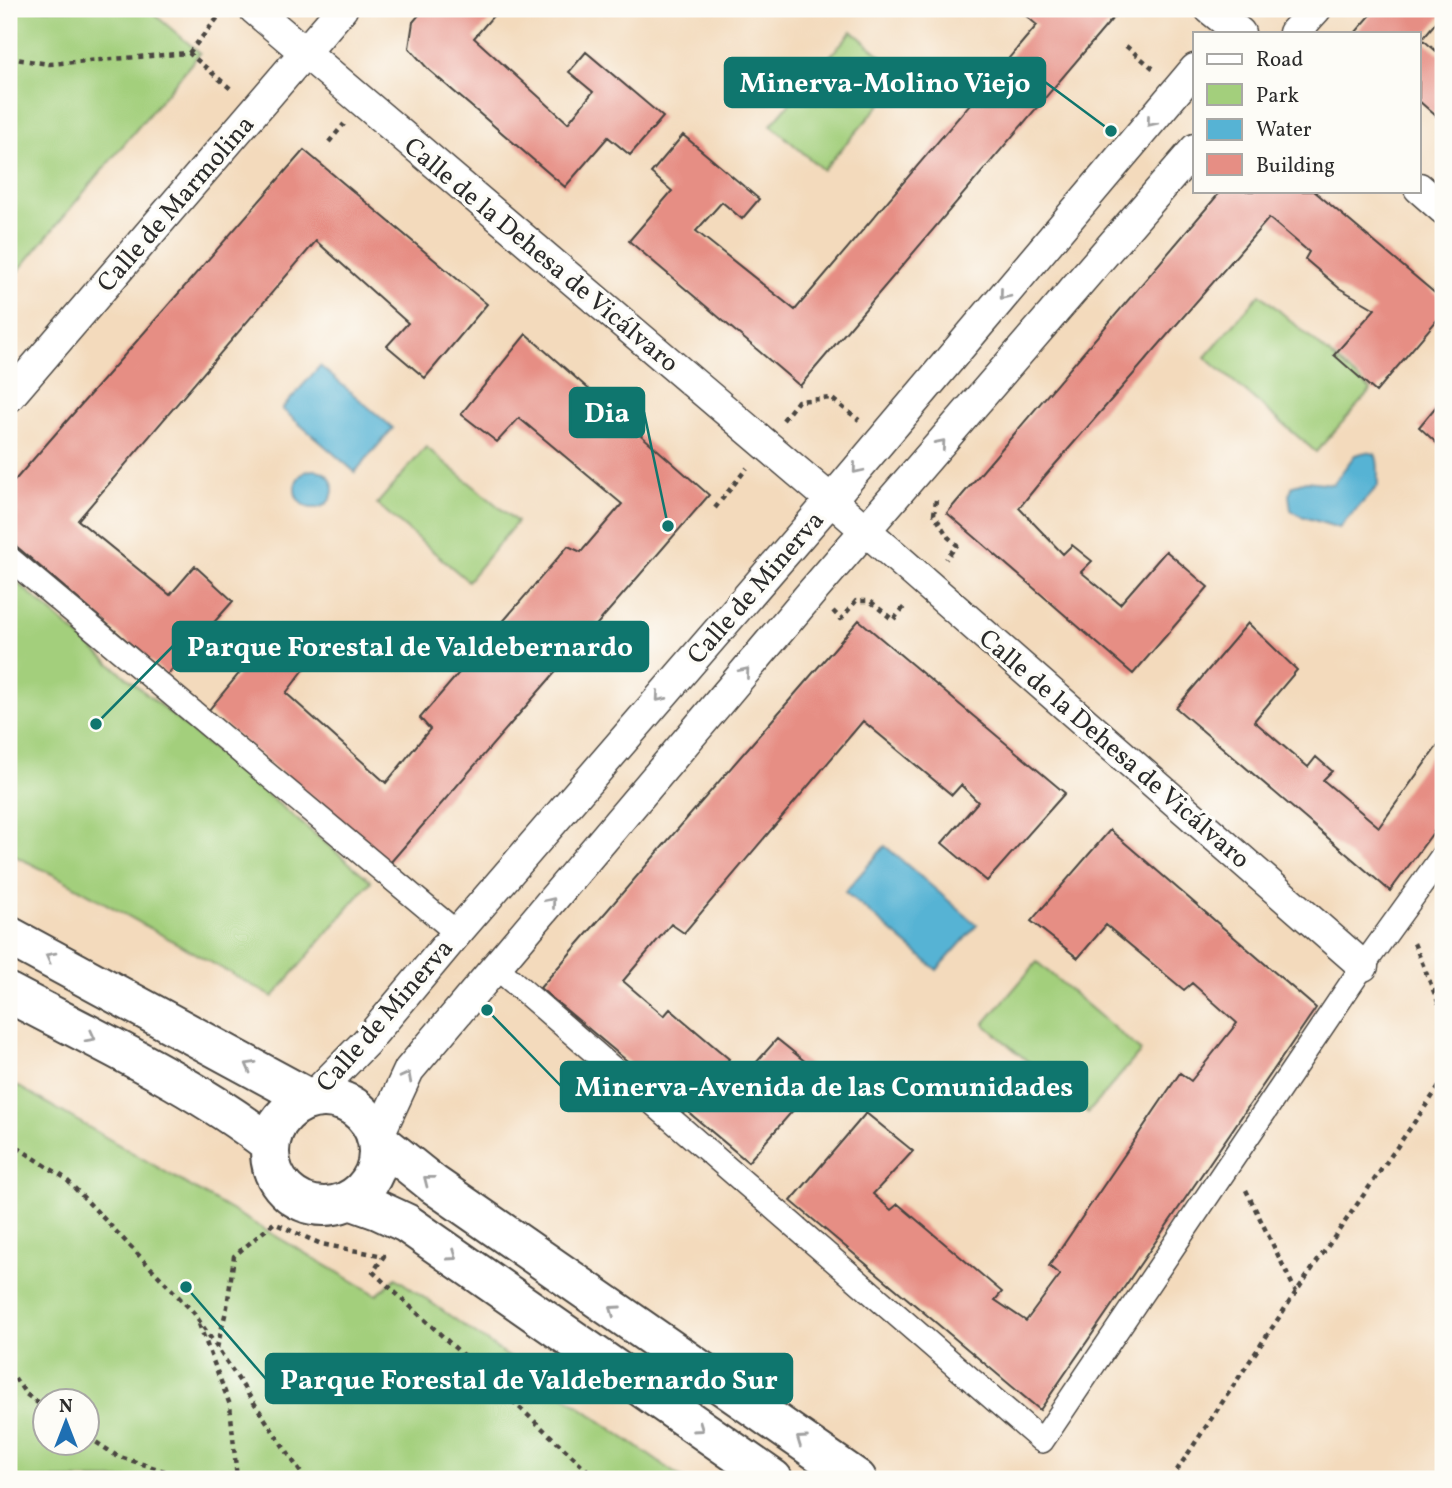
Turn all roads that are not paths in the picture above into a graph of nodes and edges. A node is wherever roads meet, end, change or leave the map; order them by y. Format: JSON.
{"nodes":[{"id":1,"x":254,"y":9,"type":"edge"},
{"id":2,"x":342,"y":9,"type":"edge"},
{"id":3,"x":1315,"y":9,"type":"edge"},
{"id":4,"x":1295,"y":32,"type":"edge"},
{"id":5,"x":305,"y":53,"type":"junction"},
{"id":6,"x":1193,"y":71,"type":"edge"},
{"id":7,"x":1193,"y":151,"type":"edge"},
{"id":8,"x":1420,"y":189,"type":"edge"},
{"id":9,"x":1443,"y":209,"type":"edge"},
{"id":10,"x":9,"y":397,"type":"edge"},
{"id":11,"x":831,"y":500,"type":"junction"},
{"id":12,"x":866,"y":531,"type":"junction"},
{"id":13,"x":9,"y":558,"type":"edge"},
{"id":14,"x":1443,"y":855,"type":"edge"},
{"id":15,"x":457,"y":933,"type":"junction"},
{"id":16,"x":9,"y":936,"type":"edge"},
{"id":17,"x":496,"y":967,"type":"junction"},
{"id":18,"x":1363,"y":967,"type":"junction"},
{"id":19,"x":9,"y":993,"type":"edge"},
{"id":20,"x":310,"y":1099,"type":"junction"},
{"id":21,"x":377,"y":1139,"type":"junction"},
{"id":22,"x":270,"y":1144,"type":"junction"},
{"id":23,"x":350,"y":1200,"type":"junction"},
{"id":24,"x":773,"y":1479,"type":"edge"},
{"id":25,"x":857,"y":1479,"type":"edge"}],
"edges":[{"from":1,"to":5,"type":"street","name":"Calle de la Dehesa de Vicálvaro"},
{"from":2,"to":5,"type":"street","name":"Calle de Marmolina"},
{"from":3,"to":4,"type":"street"},
{"from":5,"to":10,"type":"street","name":"Calle de Marmolina"},
{"from":5,"to":11,"type":"street","name":"Calle de la Dehesa de Vicálvaro"},
{"from":6,"to":11,"type":"street","name":"Calle de Minerva","one_way":true},
{"from":12,"to":7,"type":"street","name":"Calle de Minerva","one_way":true},
{"from":8,"to":9,"type":"street"},
{"from":11,"to":12,"type":"street"},
{"from":11,"to":15,"type":"street","name":"Calle de Minerva","one_way":true},
{"from":17,"to":12,"type":"street","name":"Calle de Minerva","one_way":true},
{"from":12,"to":18,"type":"street","name":"Calle de la Dehesa de Vicálvaro"},
{"from":13,"to":15,"type":"street"},
{"from":14,"to":18,"type":"street"},
{"from":15,"to":20,"type":"street","name":"Calle de Minerva"},
{"from":20,"to":16,"type":"street","one_way":true},
{"from":17,"to":18,"type":"street"},
{"from":21,"to":17,"type":"street","name":"Calle de Minerva","one_way":true},
{"from":19,"to":22,"type":"street","one_way":true},
{"from":20,"to":21,"type":"street"},
{"from":20,"to":22,"type":"street"},
{"from":21,"to":23,"type":"street"},
{"from":25,"to":21,"type":"street","one_way":true},
{"from":22,"to":23,"type":"street"},
{"from":23,"to":24,"type":"street","one_way":true}]}
